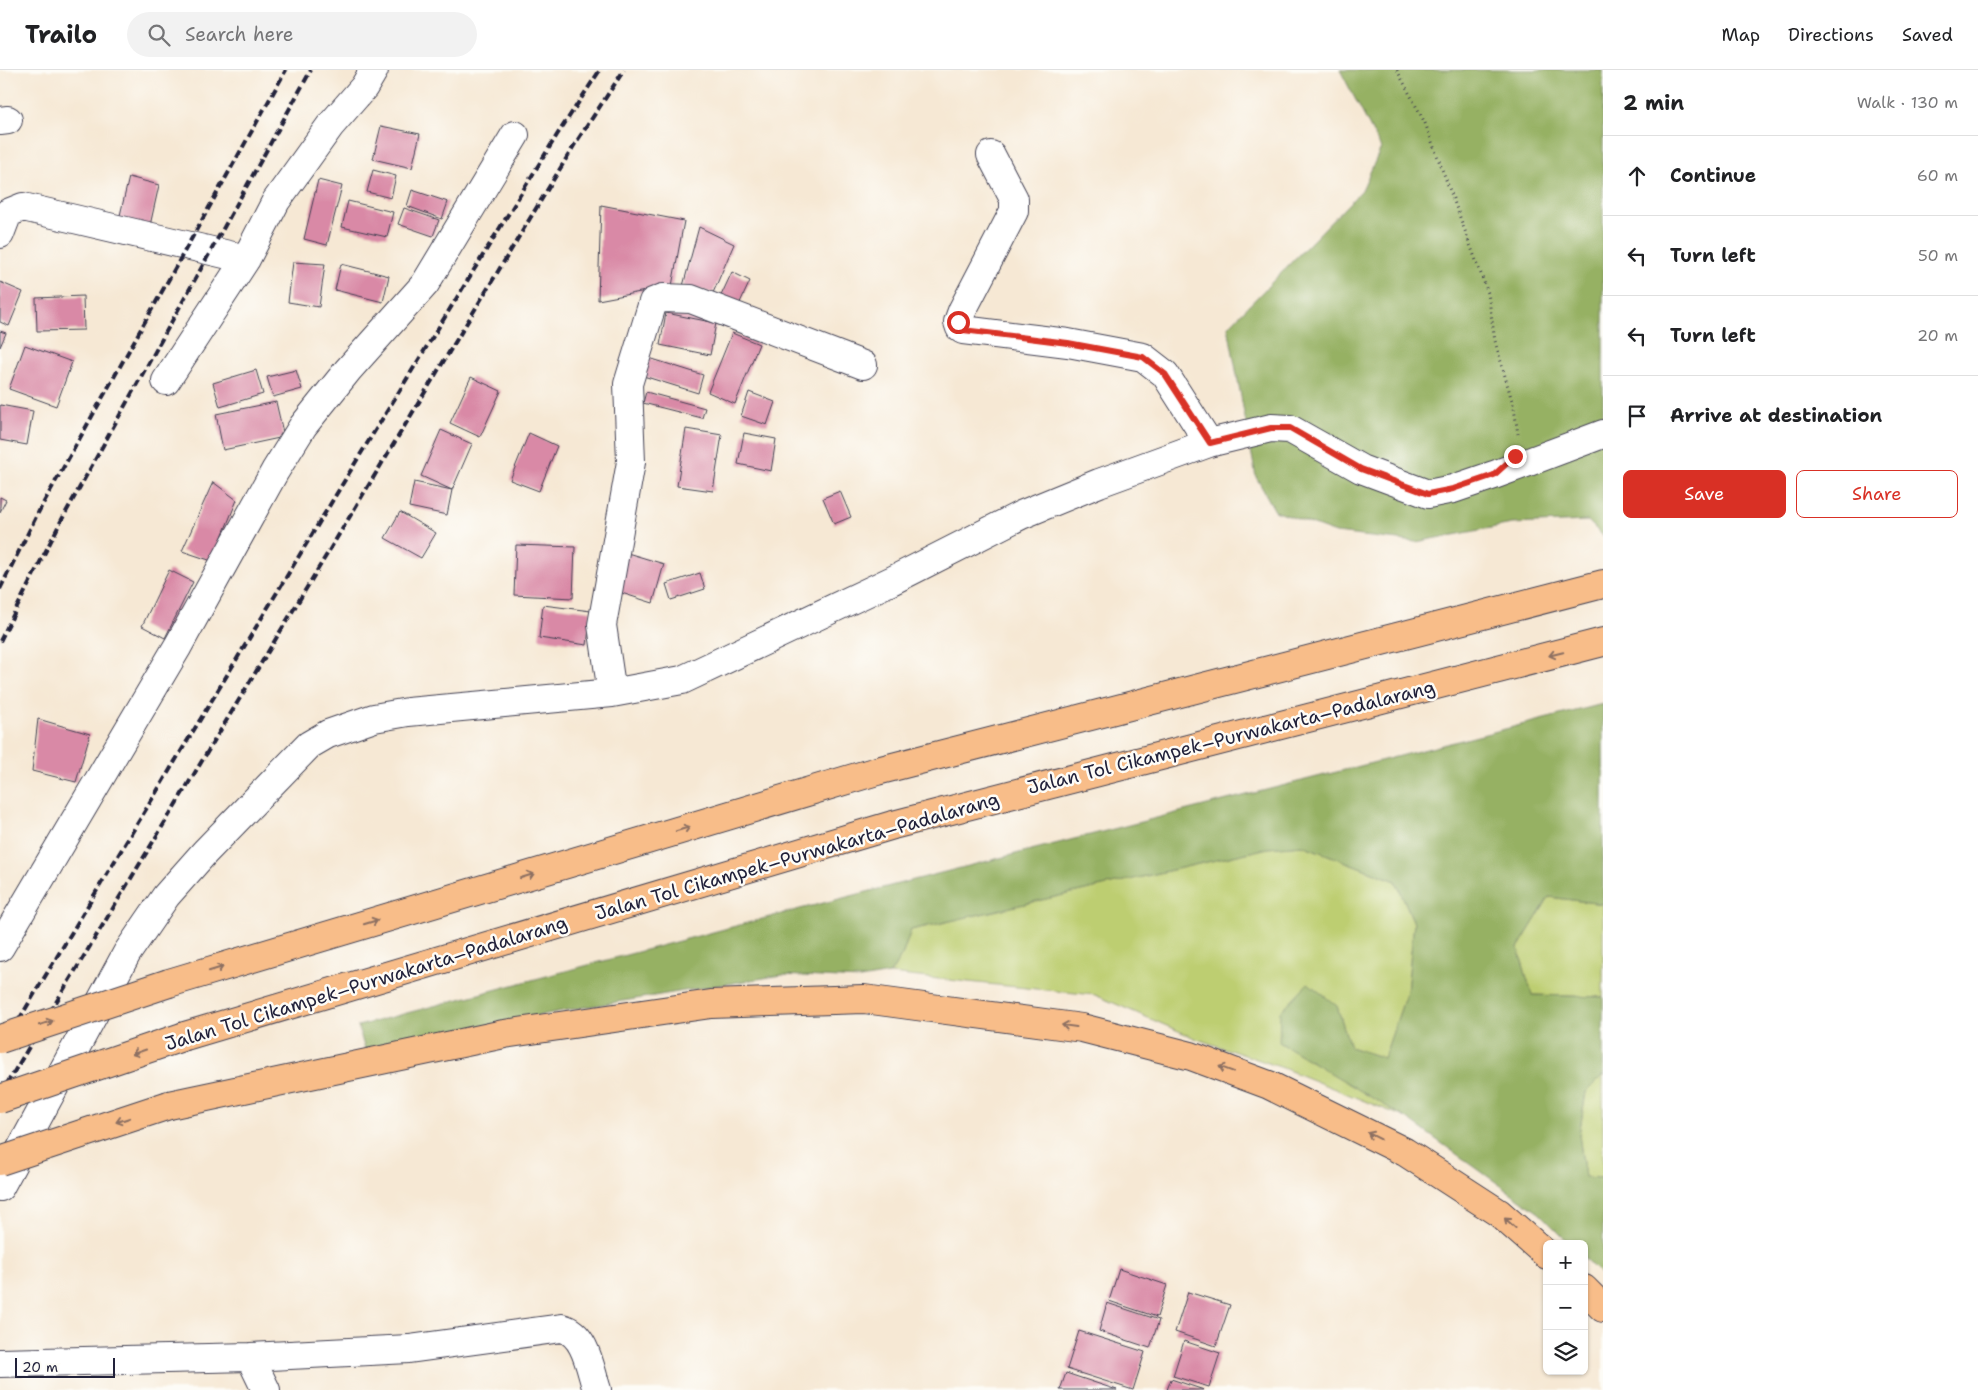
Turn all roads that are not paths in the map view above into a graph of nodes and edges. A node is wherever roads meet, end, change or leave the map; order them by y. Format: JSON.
{"nodes":[{"id":1,"x":374,"y":70,"type":"edge"},
{"id":2,"x":515,"y":135,"type":"dead end"},
{"id":3,"x":990,"y":155,"type":"dead end"},
{"id":4,"x":0,"y":234,"type":"edge"},
{"id":5,"x":246,"y":259,"type":"junction"},
{"id":6,"x":863,"y":364,"type":"dead end"},
{"id":7,"x":166,"y":382,"type":"dead end"},
{"id":8,"x":1603,"y":434,"type":"edge"},
{"id":9,"x":1210,"y":443,"type":"junction"},
{"id":10,"x":1603,"y":584,"type":"edge"},
{"id":11,"x":1603,"y":642,"type":"edge"},
{"id":12,"x":612,"y":693,"type":"junction"},
{"id":13,"x":0,"y":947,"type":"edge"},
{"id":14,"x":0,"y":1039,"type":"edge"},
{"id":15,"x":0,"y":1099,"type":"edge"},
{"id":16,"x":0,"y":1161,"type":"edge"},
{"id":17,"x":0,"y":1187,"type":"edge"},
{"id":18,"x":1543,"y":1252,"type":"edge"},
{"id":19,"x":1588,"y":1293,"type":"edge"},
{"id":20,"x":1603,"y":1308,"type":"edge"},
{"id":21,"x":250,"y":1357,"type":"junction"},
{"id":22,"x":0,"y":1363,"type":"edge"},
{"id":23,"x":266,"y":1390,"type":"edge"},
{"id":24,"x":597,"y":1390,"type":"edge"}],
"edges":[{"from":1,"to":5,"type":"street"},
{"from":2,"to":13,"type":"street"},
{"from":3,"to":9,"type":"street"},
{"from":4,"to":5,"type":"street"},
{"from":5,"to":7,"type":"street"},
{"from":6,"to":12,"type":"street"},
{"from":8,"to":9,"type":"street"},
{"from":9,"to":12,"type":"street"},
{"from":14,"to":10,"type":"highway","one_way":true,"bridge":true},
{"from":11,"to":15,"type":"highway","name":"Jalan Tol Cikampek–Purwakarta–Padalarang","one_way":true,"bridge":true},
{"from":12,"to":17,"type":"street"},
{"from":18,"to":16,"type":"highway","one_way":true,"bridge":true},
{"from":19,"to":20,"type":"highway"},
{"from":21,"to":22,"type":"street"},
{"from":21,"to":23,"type":"street"},
{"from":21,"to":24,"type":"street"}]}
